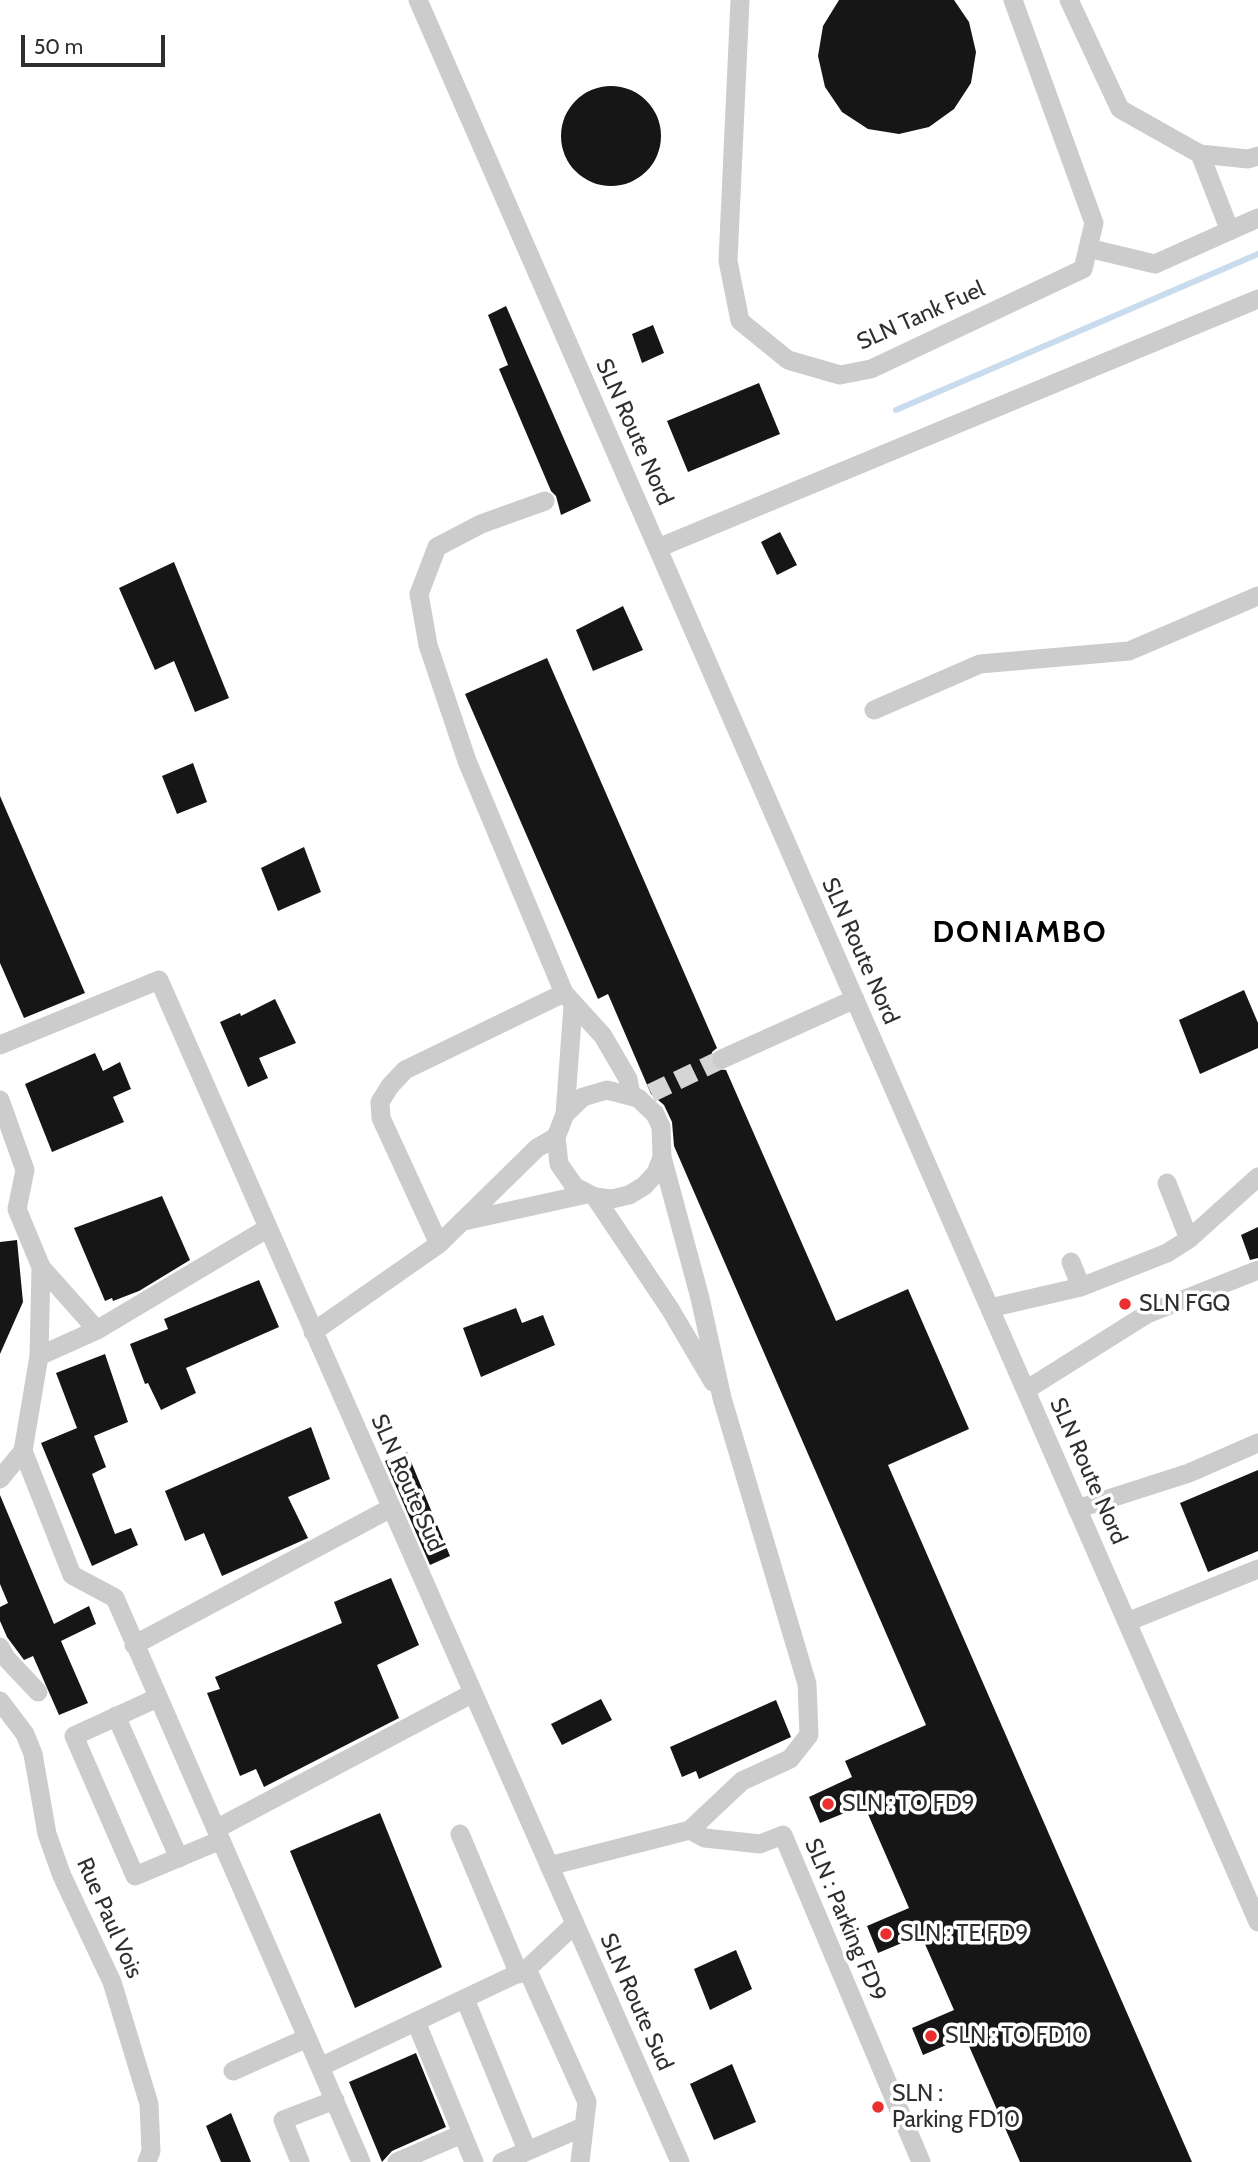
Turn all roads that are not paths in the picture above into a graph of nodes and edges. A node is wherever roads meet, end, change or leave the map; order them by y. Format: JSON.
{"nodes":[{"id":1,"x":418,"y":0,"type":"edge"},
{"id":2,"x":740,"y":0,"type":"edge"},
{"id":3,"x":1013,"y":0,"type":"edge"},
{"id":4,"x":1069,"y":0,"type":"edge"},
{"id":5,"x":1200,"y":154,"type":"junction"},
{"id":6,"x":1258,"y":156,"type":"edge"},
{"id":7,"x":1258,"y":218,"type":"edge"},
{"id":8,"x":1230,"y":231,"type":"junction"},
{"id":9,"x":1088,"y":248,"type":"junction"},
{"id":10,"x":1258,"y":299,"type":"edge"},
{"id":11,"x":545,"y":501,"type":"dead end"},
{"id":12,"x":658,"y":548,"type":"junction"},
{"id":13,"x":1258,"y":596,"type":"edge"},
{"id":14,"x":874,"y":710,"type":"dead end"},
{"id":15,"x":855,"y":999,"type":"junction"},
{"id":16,"x":568,"y":1000,"type":"junction"},
{"id":17,"x":0,"y":1045,"type":"edge"},
{"id":18,"x":722,"y":1059,"type":"tunnel mouth"},
{"id":19,"x":642,"y":1097,"type":"junction"},
{"id":20,"x":0,"y":1100,"type":"edge"},
{"id":21,"x":565,"y":1114,"type":"junction"},
{"id":22,"x":556,"y":1137,"type":"junction"},
{"id":23,"x":662,"y":1157,"type":"junction"},
{"id":24,"x":1258,"y":1177,"type":"edge"},
{"id":25,"x":1167,"y":1183,"type":"dead end"},
{"id":26,"x":591,"y":1196,"type":"junction"},
{"id":27,"x":9,"y":1212,"type":"edge"},
{"id":28,"x":464,"y":1221,"type":"junction"},
{"id":29,"x":268,"y":1228,"type":"junction"},
{"id":30,"x":1189,"y":1239,"type":"junction"},
{"id":31,"x":439,"y":1244,"type":"junction"},
{"id":32,"x":1071,"y":1262,"type":"dead end"},
{"id":33,"x":41,"y":1267,"type":"junction"},
{"id":34,"x":1258,"y":1270,"type":"edge"},
{"id":35,"x":1081,"y":1287,"type":"junction"},
{"id":36,"x":990,"y":1308,"type":"junction"},
{"id":37,"x":97,"y":1330,"type":"junction"},
{"id":38,"x":313,"y":1332,"type":"junction"},
{"id":39,"x":39,"y":1356,"type":"junction"},
{"id":40,"x":1026,"y":1390,"type":"junction"},
{"id":41,"x":722,"y":1398,"type":"junction"},
{"id":42,"x":1258,"y":1443,"type":"edge"},
{"id":43,"x":23,"y":1451,"type":"junction"},
{"id":44,"x":0,"y":1479,"type":"edge"},
{"id":45,"x":391,"y":1508,"type":"junction"},
{"id":46,"x":1077,"y":1509,"type":"junction"},
{"id":47,"x":1258,"y":1569,"type":"edge"},
{"id":48,"x":1127,"y":1622,"type":"junction"},
{"id":49,"x":134,"y":1645,"type":"junction"},
{"id":50,"x":0,"y":1647,"type":"edge"},
{"id":51,"x":38,"y":1692,"type":"dead end"},
{"id":52,"x":473,"y":1693,"type":"junction"},
{"id":53,"x":158,"y":1698,"type":"junction"},
{"id":54,"x":0,"y":1701,"type":"edge"},
{"id":55,"x":116,"y":1716,"type":"junction"},
{"id":56,"x":218,"y":1834,"type":"junction"},
{"id":57,"x":460,"y":1834,"type":"dead end"},
{"id":58,"x":698,"y":1834,"type":"junction"},
{"id":59,"x":179,"y":1858,"type":"junction"},
{"id":60,"x":549,"y":1866,"type":"junction"},
{"id":61,"x":1258,"y":1922,"type":"edge"},
{"id":62,"x":575,"y":1924,"type":"junction"},
{"id":63,"x":523,"y":1972,"type":"junction"},
{"id":64,"x":465,"y":2000,"type":"junction"},
{"id":65,"x":416,"y":2022,"type":"junction"},
{"id":66,"x":307,"y":2038,"type":"junction"},
{"id":67,"x":320,"y":2067,"type":"junction"},
{"id":68,"x":233,"y":2071,"type":"dead end"},
{"id":69,"x":335,"y":2100,"type":"junction"},
{"id":70,"x":583,"y":2127,"type":"junction"},
{"id":71,"x":462,"y":2134,"type":"junction"},
{"id":72,"x":527,"y":2150,"type":"junction"},
{"id":73,"x":147,"y":2162,"type":"edge"},
{"id":74,"x":300,"y":2162,"type":"edge"},
{"id":75,"x":361,"y":2162,"type":"edge"},
{"id":76,"x":397,"y":2162,"type":"edge"},
{"id":77,"x":474,"y":2162,"type":"edge"},
{"id":78,"x":502,"y":2162,"type":"edge"},
{"id":79,"x":580,"y":2162,"type":"edge"},
{"id":80,"x":680,"y":2162,"type":"edge"},
{"id":81,"x":921,"y":2162,"type":"edge"}],
"edges":[{"from":1,"to":12,"type":"lane","name":"SLN Route Nord"},
{"from":2,"to":9,"type":"lane","name":"SLN Tank Fuel"},
{"from":3,"to":9,"type":"lane","name":"SLN Tank Fuel"},
{"from":4,"to":5,"type":"lane"},
{"from":5,"to":6,"type":"lane"},
{"from":5,"to":8,"type":"lane"},
{"from":7,"to":8,"type":"lane"},
{"from":8,"to":9,"type":"lane"},
{"from":10,"to":12,"type":"lane"},
{"from":11,"to":16,"type":"lane"},
{"from":12,"to":15,"type":"lane","name":"SLN Route Nord"},
{"from":13,"to":14,"type":"lane"},
{"from":15,"to":18,"type":"lane"},
{"from":15,"to":36,"type":"lane","name":"SLN Route Nord"},
{"from":16,"to":19,"type":"lane"},
{"from":16,"to":21,"type":"lane"},
{"from":16,"to":31,"type":"lane"},
{"from":17,"to":29,"type":"lane","name":"SLN Route Sud"},
{"from":19,"to":21,"type":"lane"},
{"from":19,"to":23,"type":"lane"},
{"from":20,"to":27,"type":"lane"},
{"from":21,"to":22,"type":"lane"},
{"from":22,"to":26,"type":"lane"},
{"from":22,"to":28,"type":"lane"},
{"from":23,"to":26,"type":"lane"},
{"from":23,"to":41,"type":"lane"},
{"from":24,"to":30,"type":"lane"},
{"from":25,"to":30,"type":"lane"},
{"from":26,"to":28,"type":"lane"},
{"from":26,"to":41,"type":"lane"},
{"from":27,"to":33,"type":"lane"},
{"from":28,"to":31,"type":"lane"},
{"from":29,"to":37,"type":"lane"},
{"from":29,"to":38,"type":"lane","name":"SLN Route Sud"},
{"from":30,"to":35,"type":"lane"},
{"from":31,"to":38,"type":"lane"},
{"from":32,"to":35,"type":"lane"},
{"from":33,"to":37,"type":"lane"},
{"from":33,"to":39,"type":"lane"},
{"from":34,"to":40,"type":"lane"},
{"from":35,"to":36,"type":"lane"},
{"from":36,"to":40,"type":"lane","name":"SLN Route Nord"},
{"from":37,"to":39,"type":"lane"},
{"from":38,"to":45,"type":"lane","name":"SLN Route Sud"},
{"from":39,"to":43,"type":"lane"},
{"from":40,"to":46,"type":"lane","name":"SLN Route Nord"},
{"from":41,"to":58,"type":"lane"},
{"from":42,"to":46,"type":"lane"},
{"from":43,"to":44,"type":"lane"},
{"from":43,"to":49,"type":"lane"},
{"from":45,"to":49,"type":"lane"},
{"from":45,"to":52,"type":"lane","name":"SLN Route Sud"},
{"from":46,"to":48,"type":"lane","name":"SLN Route Nord"},
{"from":47,"to":48,"type":"lane"},
{"from":48,"to":61,"type":"lane","name":"SLN Route Nord"},
{"from":49,"to":53,"type":"lane"},
{"from":50,"to":51,"type":"lane"},
{"from":52,"to":56,"type":"lane"},
{"from":52,"to":60,"type":"lane","name":"SLN Route Sud"},
{"from":53,"to":55,"type":"lane"},
{"from":53,"to":56,"type":"lane"},
{"from":54,"to":73,"type":"lane","name":"Rue Paul Vois"},
{"from":55,"to":59,"type":"lane"},
{"from":55,"to":59,"type":"lane"},
{"from":56,"to":59,"type":"lane"},
{"from":56,"to":66,"type":"lane"},
{"from":57,"to":63,"type":"lane"},
{"from":58,"to":60,"type":"lane"},
{"from":58,"to":81,"type":"lane","name":"SLN : Parking FD9"},
{"from":60,"to":62,"type":"lane","name":"SLN Route Sud"},
{"from":62,"to":63,"type":"lane"},
{"from":62,"to":80,"type":"lane","name":"SLN Route Sud"},
{"from":63,"to":64,"type":"lane"},
{"from":63,"to":70,"type":"lane"},
{"from":64,"to":65,"type":"lane"},
{"from":64,"to":72,"type":"lane"},
{"from":65,"to":67,"type":"lane"},
{"from":65,"to":71,"type":"lane"},
{"from":66,"to":67,"type":"lane"},
{"from":66,"to":68,"type":"lane"},
{"from":67,"to":69,"type":"lane"},
{"from":69,"to":74,"type":"lane"},
{"from":69,"to":75,"type":"lane"},
{"from":70,"to":72,"type":"lane"},
{"from":70,"to":79,"type":"lane"},
{"from":71,"to":76,"type":"lane"},
{"from":71,"to":77,"type":"lane"},
{"from":72,"to":78,"type":"lane"}]}
